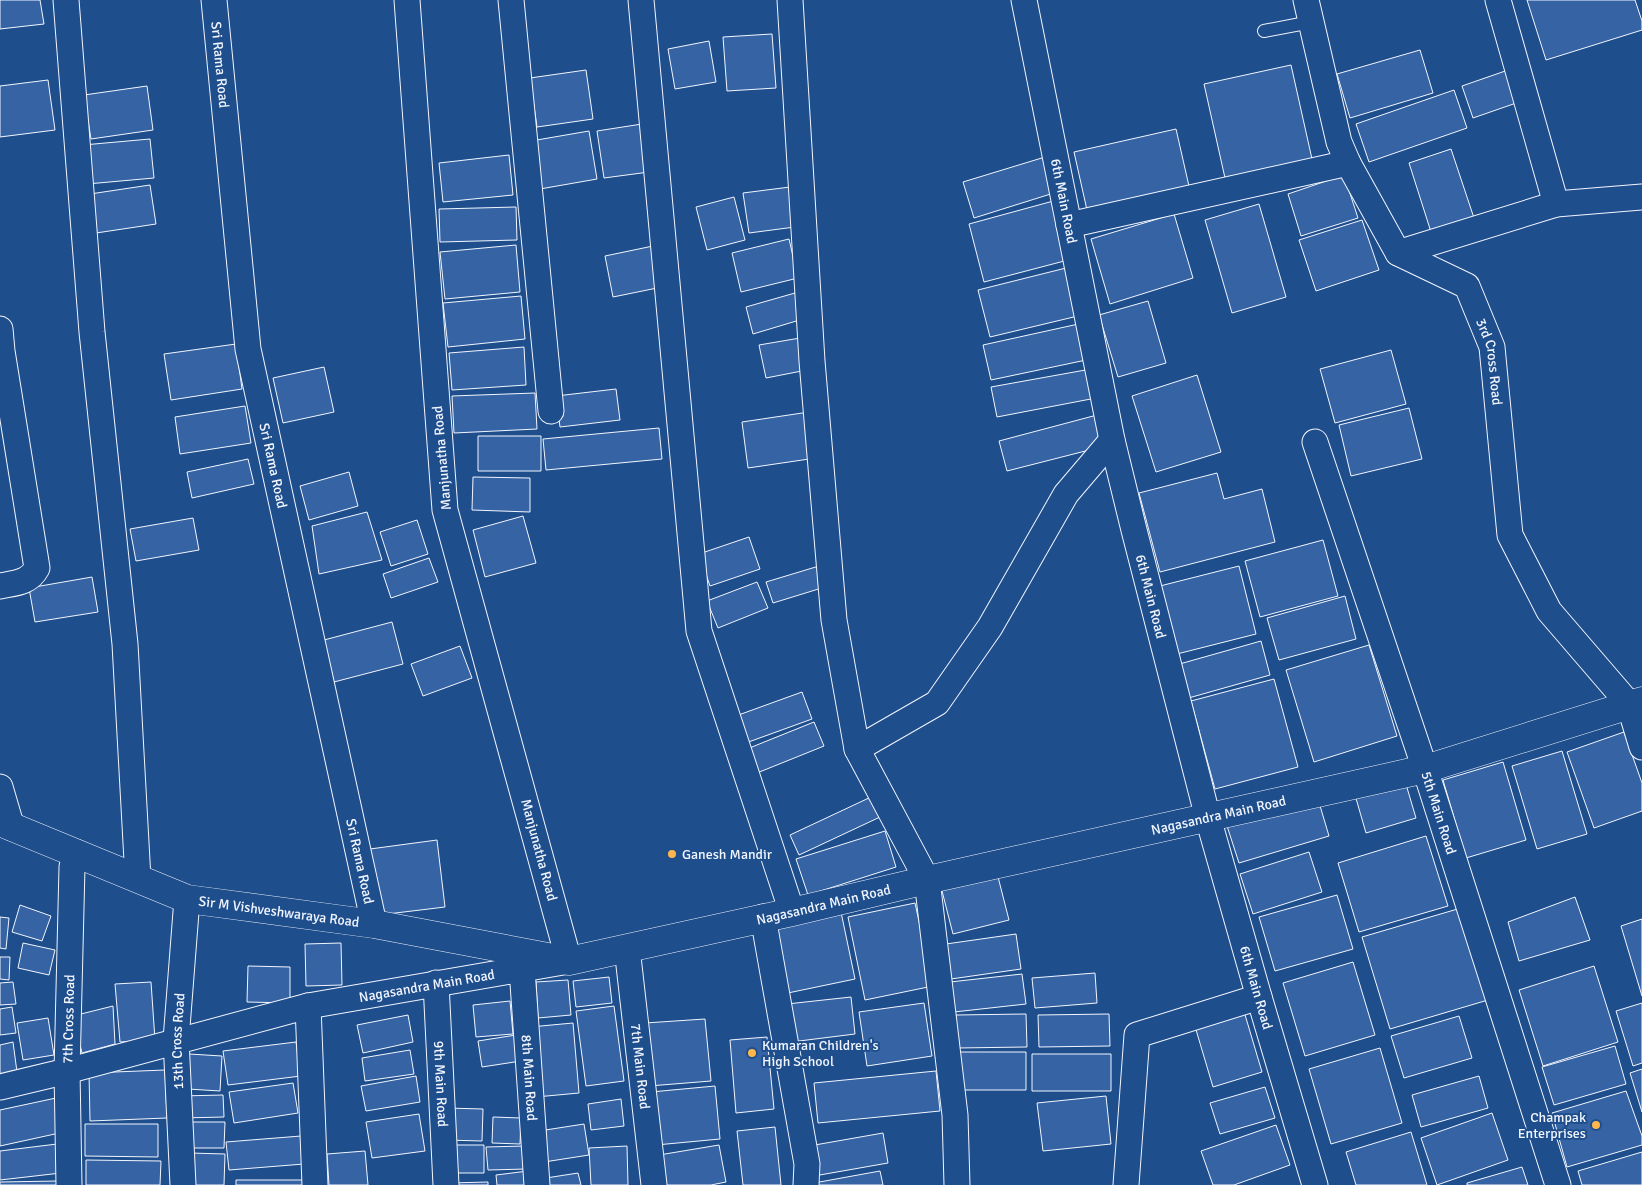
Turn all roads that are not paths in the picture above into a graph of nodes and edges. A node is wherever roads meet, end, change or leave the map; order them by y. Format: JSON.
{"nodes":[{"id":1,"x":66,"y":0,"type":"edge"},
{"id":2,"x":214,"y":0,"type":"edge"},
{"id":3,"x":407,"y":0,"type":"edge"},
{"id":4,"x":511,"y":0,"type":"edge"},
{"id":5,"x":641,"y":0,"type":"edge"},
{"id":6,"x":790,"y":0,"type":"edge"},
{"id":7,"x":1024,"y":0,"type":"edge"},
{"id":8,"x":1498,"y":0,"type":"edge"},
{"id":9,"x":1308,"y":11,"type":"edge"},
{"id":10,"x":1264,"y":31,"type":"dead end"},
{"id":11,"x":1348,"y":163,"type":"junction"},
{"id":12,"x":1642,"y":196,"type":"edge"},
{"id":13,"x":1556,"y":204,"type":"junction"},
{"id":14,"x":1069,"y":226,"type":"junction"},
{"id":15,"x":1398,"y":253,"type":"junction"},
{"id":16,"x":0,"y":330,"type":"edge"},
{"id":17,"x":551,"y":411,"type":"dead end"},
{"id":18,"x":1112,"y":440,"type":"junction"},
{"id":19,"x":1315,"y":442,"type":"dead end"},
{"id":20,"x":0,"y":586,"type":"edge"},
{"id":21,"x":1636,"y":702,"type":"edge"},
{"id":22,"x":1642,"y":747,"type":"edge"},
{"id":23,"x":857,"y":749,"type":"junction"},
{"id":24,"x":1425,"y":769,"type":"junction"},
{"id":25,"x":0,"y":786,"type":"edge"},
{"id":26,"x":1208,"y":818,"type":"junction"},
{"id":27,"x":6,"y":825,"type":"edge"},
{"id":28,"x":75,"y":852,"type":"junction"},
{"id":29,"x":138,"y":879,"type":"junction"},
{"id":30,"x":928,"y":880,"type":"junction"},
{"id":31,"x":187,"y":899,"type":"junction"},
{"id":32,"x":792,"y":912,"type":"junction"},
{"id":33,"x":763,"y":917,"type":"junction"},
{"id":34,"x":374,"y":924,"type":"junction"},
{"id":35,"x":627,"y":948,"type":"junction"},
{"id":36,"x":569,"y":961,"type":"junction"},
{"id":37,"x":522,"y":969,"type":"junction"},
{"id":38,"x":436,"y":984,"type":"junction"},
{"id":39,"x":1259,"y":997,"type":"junction"},
{"id":40,"x":308,"y":1006,"type":"junction"},
{"id":41,"x":176,"y":1040,"type":"junction"},
{"id":42,"x":67,"y":1071,"type":"junction"},
{"id":43,"x":0,"y":1087,"type":"edge"},
{"id":44,"x":69,"y":1185,"type":"edge"},
{"id":45,"x":183,"y":1185,"type":"edge"},
{"id":46,"x":316,"y":1185,"type":"edge"},
{"id":47,"x":446,"y":1185,"type":"edge"},
{"id":48,"x":537,"y":1185,"type":"edge"},
{"id":49,"x":654,"y":1185,"type":"edge"},
{"id":50,"x":806,"y":1185,"type":"edge"},
{"id":51,"x":957,"y":1185,"type":"edge"},
{"id":52,"x":1126,"y":1185,"type":"edge"},
{"id":53,"x":1315,"y":1185,"type":"edge"},
{"id":54,"x":1558,"y":1185,"type":"edge"}],
"edges":[{"from":1,"to":29,"type":"street"},
{"from":2,"to":34,"type":"street","name":"Sri Rama Road"},
{"from":3,"to":36,"type":"street","name":"Manjunatha Road"},
{"from":4,"to":17,"type":"street"},
{"from":5,"to":32,"type":"street"},
{"from":6,"to":23,"type":"street"},
{"from":7,"to":14,"type":"street","name":"6th Main Road"},
{"from":8,"to":13,"type":"street"},
{"from":9,"to":10,"type":"lane"},
{"from":9,"to":11,"type":"street"},
{"from":11,"to":14,"type":"street"},
{"from":11,"to":15,"type":"street"},
{"from":12,"to":13,"type":"street"},
{"from":13,"to":15,"type":"street"},
{"from":14,"to":18,"type":"street","name":"6th Main Road"},
{"from":15,"to":21,"type":"street","name":"3rd Cross Road"},
{"from":16,"to":20,"type":"street"},
{"from":18,"to":23,"type":"street"},
{"from":18,"to":26,"type":"street","name":"6th Main Road"},
{"from":19,"to":24,"type":"street","name":"5th Main Road"},
{"from":21,"to":22,"type":"street","name":"3rd Cross Road"},
{"from":21,"to":24,"type":"street","name":"Nagasandra Main Road"},
{"from":23,"to":30,"type":"street"},
{"from":24,"to":26,"type":"street","name":"Nagasandra Main Road"},
{"from":24,"to":54,"type":"street","name":"5th Main Road"},
{"from":25,"to":27,"type":"street"},
{"from":26,"to":30,"type":"street","name":"Nagasandra Main Road"},
{"from":26,"to":39,"type":"street","name":"6th Main Road"},
{"from":27,"to":28,"type":"street","name":"Sir M Vishveshwaraya Road"},
{"from":28,"to":29,"type":"street","name":"Sir M Vishveshwaraya Road"},
{"from":28,"to":42,"type":"street","name":"7th Cross Road"},
{"from":29,"to":31,"type":"street","name":"Sir M Vishveshwaraya Road"},
{"from":30,"to":32,"type":"street","name":"Nagasandra Main Road"},
{"from":30,"to":51,"type":"street"},
{"from":31,"to":34,"type":"street","name":"Sir M Vishveshwaraya Road"},
{"from":31,"to":41,"type":"street","name":"13th Cross Road"},
{"from":32,"to":33,"type":"street","name":"Nagasandra Main Road"},
{"from":33,"to":35,"type":"street","name":"Nagasandra Main Road"},
{"from":33,"to":50,"type":"street"},
{"from":34,"to":36,"type":"street","name":"Sir M Vishveshwaraya Road"},
{"from":35,"to":36,"type":"street","name":"Nagasandra Main Road"},
{"from":35,"to":49,"type":"street","name":"7th Main Road"},
{"from":36,"to":37,"type":"street","name":"Nagasandra Main Road"},
{"from":37,"to":38,"type":"street","name":"Nagasandra Main Road"},
{"from":37,"to":48,"type":"street","name":"8th Main Road"},
{"from":38,"to":40,"type":"street","name":"Nagasandra Main Road"},
{"from":38,"to":47,"type":"street","name":"9th Main Road"},
{"from":39,"to":52,"type":"street"},
{"from":39,"to":53,"type":"street","name":"6th Main Road"},
{"from":40,"to":41,"type":"street","name":"Nagasandra Main Road"},
{"from":40,"to":46,"type":"street"},
{"from":41,"to":42,"type":"street","name":"Nagasandra Main Road"},
{"from":41,"to":45,"type":"street","name":"13th Cross Road"},
{"from":42,"to":43,"type":"street","name":"Nagasandra Main Road"},
{"from":42,"to":44,"type":"street","name":"7th Cross Road"}]}
